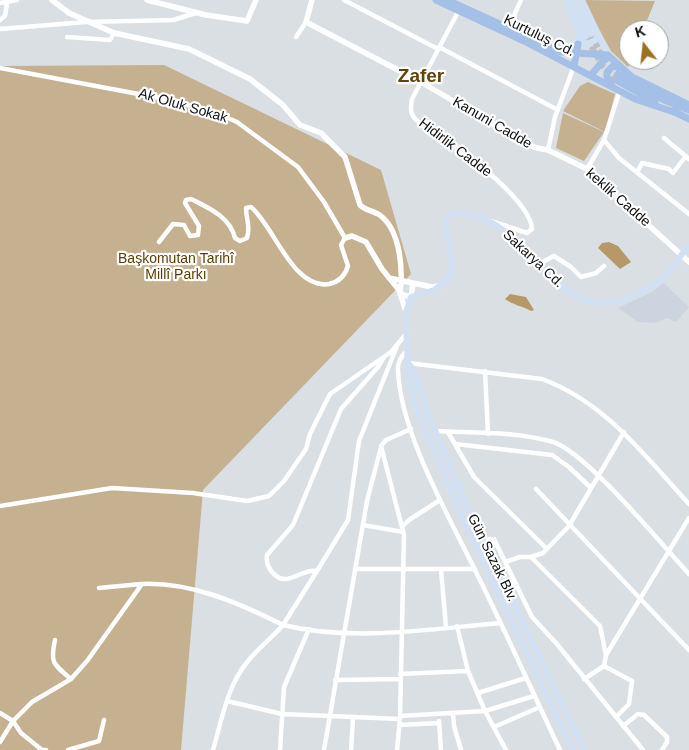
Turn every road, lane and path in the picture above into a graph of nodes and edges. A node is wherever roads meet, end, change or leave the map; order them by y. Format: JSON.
{"nodes":[{"id":1,"x":17,"y":0,"type":"edge"},
{"id":2,"x":52,"y":0,"type":"edge"},
{"id":3,"x":147,"y":0,"type":"edge"},
{"id":4,"x":256,"y":0,"type":"edge"},
{"id":5,"x":312,"y":0,"type":"edge"},
{"id":6,"x":344,"y":0,"type":"edge"},
{"id":7,"x":436,"y":0,"type":"edge"},
{"id":8,"x":447,"y":0,"type":"edge"},
{"id":9,"x":521,"y":0,"type":"edge"},
{"id":10,"x":566,"y":0,"type":"edge"},
{"id":11,"x":571,"y":0,"type":"edge"},
{"id":12,"x":578,"y":0,"type":"edge"},
{"id":13,"x":582,"y":0,"type":"edge"},
{"id":14,"x":0,"y":3,"type":"edge"},
{"id":15,"x":8,"y":3,"type":"junction"},
{"id":16,"x":458,"y":12,"type":"junction"},
{"id":17,"x":196,"y":13,"type":"junction"},
{"id":18,"x":0,"y":20,"type":"edge"},
{"id":19,"x":86,"y":22,"type":"junction"},
{"id":20,"x":306,"y":22,"type":"junction"},
{"id":21,"x":508,"y":29,"type":"junction"},
{"id":22,"x":0,"y":30,"type":"edge"},
{"id":23,"x":114,"y":33,"type":"junction"},
{"id":24,"x":588,"y":35,"type":"junction"},
{"id":25,"x":66,"y":37,"type":"dead end"},
{"id":26,"x":296,"y":37,"type":"dead end"},
{"id":27,"x":578,"y":44,"type":"junction"},
{"id":28,"x":439,"y":48,"type":"junction"},
{"id":29,"x":560,"y":52,"type":"junction"},
{"id":30,"x":577,"y":54,"type":"junction"},
{"id":31,"x":608,"y":55,"type":"junction"},
{"id":32,"x":574,"y":66,"type":"junction"},
{"id":33,"x":0,"y":68,"type":"edge"},
{"id":34,"x":590,"y":75,"type":"junction"},
{"id":35,"x":616,"y":76,"type":"junction"},
{"id":36,"x":421,"y":82,"type":"junction"},
{"id":37,"x":620,"y":90,"type":"junction"},
{"id":38,"x":689,"y":105,"type":"edge"},
{"id":39,"x":558,"y":110,"type":"junction"},
{"id":40,"x":689,"y":110,"type":"edge"},
{"id":41,"x":677,"y":113,"type":"junction"},
{"id":42,"x":689,"y":119,"type":"edge"},
{"id":43,"x":664,"y":138,"type":"dead end"},
{"id":44,"x":604,"y":140,"type":"junction"},
{"id":45,"x":548,"y":150,"type":"junction"},
{"id":46,"x":687,"y":157,"type":"edge"},
{"id":47,"x":587,"y":169,"type":"junction"},
{"id":48,"x":638,"y":171,"type":"junction"},
{"id":49,"x":689,"y":214,"type":"edge"},
{"id":50,"x":480,"y":218,"type":"junction"},
{"id":51,"x":345,"y":238,"type":"junction"},
{"id":52,"x":159,"y":242,"type":"dead end"},
{"id":53,"x":689,"y":245,"type":"edge"},
{"id":54,"x":681,"y":255,"type":"junction"},
{"id":55,"x":689,"y":262,"type":"edge"},
{"id":56,"x":539,"y":264,"type":"junction"},
{"id":57,"x":604,"y":266,"type":"dead end"},
{"id":58,"x":388,"y":278,"type":"junction"},
{"id":59,"x":402,"y":282,"type":"junction"},
{"id":60,"x":413,"y":284,"type":"junction"},
{"id":61,"x":441,"y":286,"type":"junction"},
{"id":62,"x":400,"y":294,"type":"junction"},
{"id":63,"x":411,"y":297,"type":"junction"},
{"id":64,"x":406,"y":312,"type":"junction"},
{"id":65,"x":408,"y":332,"type":"junction"},
{"id":66,"x":397,"y":346,"type":"junction"},
{"id":67,"x":407,"y":350,"type":"junction"},
{"id":68,"x":384,"y":357,"type":"junction"},
{"id":69,"x":408,"y":363,"type":"junction"},
{"id":70,"x":485,"y":371,"type":"junction"},
{"id":71,"x":411,"y":429,"type":"junction"},
{"id":72,"x":435,"y":431,"type":"junction"},
{"id":73,"x":448,"y":432,"type":"junction"},
{"id":74,"x":624,"y":432,"type":"junction"},
{"id":75,"x":488,"y":434,"type":"junction"},
{"id":76,"x":455,"y":444,"type":"junction"},
{"id":77,"x":381,"y":446,"type":"junction"},
{"id":78,"x":598,"y":476,"type":"junction"},
{"id":79,"x":591,"y":488,"type":"junction"},
{"id":80,"x":536,"y":489,"type":"dead end"},
{"id":81,"x":440,"y":500,"type":"junction"},
{"id":82,"x":689,"y":504,"type":"edge"},
{"id":83,"x":0,"y":506,"type":"edge"},
{"id":84,"x":689,"y":518,"type":"edge"},
{"id":85,"x":362,"y":524,"type":"junction"},
{"id":86,"x":570,"y":526,"type":"junction"},
{"id":87,"x":403,"y":529,"type":"junction"},
{"id":88,"x":483,"y":539,"type":"junction"},
{"id":89,"x":547,"y":549,"type":"junction"},
{"id":90,"x":668,"y":552,"type":"junction"},
{"id":91,"x":531,"y":557,"type":"junction"},
{"id":92,"x":505,"y":562,"type":"junction"},
{"id":93,"x":355,"y":569,"type":"junction"},
{"id":94,"x":475,"y":569,"type":"junction"},
{"id":95,"x":404,"y":570,"type":"junction"},
{"id":96,"x":441,"y":570,"type":"junction"},
{"id":97,"x":317,"y":571,"type":"junction"},
{"id":98,"x":689,"y":574,"type":"edge"},
{"id":99,"x":142,"y":584,"type":"junction"},
{"id":100,"x":99,"y":588,"type":"dead end"},
{"id":101,"x":641,"y":600,"type":"junction"},
{"id":102,"x":500,"y":623,"type":"junction"},
{"id":103,"x":283,"y":625,"type":"junction"},
{"id":104,"x":457,"y":626,"type":"junction"},
{"id":105,"x":446,"y":627,"type":"junction"},
{"id":106,"x":309,"y":629,"type":"junction"},
{"id":107,"x":401,"y":631,"type":"junction"},
{"id":108,"x":345,"y":632,"type":"junction"},
{"id":109,"x":55,"y":640,"type":"dead end"},
{"id":110,"x":689,"y":650,"type":"edge"},
{"id":111,"x":606,"y":655,"type":"junction"},
{"id":112,"x":604,"y":666,"type":"junction"},
{"id":113,"x":468,"y":671,"type":"junction"},
{"id":114,"x":400,"y":676,"type":"junction"},
{"id":115,"x":526,"y":678,"type":"junction"},
{"id":116,"x":584,"y":678,"type":"junction"},
{"id":117,"x":71,"y":679,"type":"junction"},
{"id":118,"x":335,"y":680,"type":"junction"},
{"id":119,"x":478,"y":693,"type":"junction"},
{"id":120,"x":534,"y":696,"type":"junction"},
{"id":121,"x":227,"y":701,"type":"junction"},
{"id":122,"x":540,"y":707,"type":"junction"},
{"id":123,"x":485,"y":711,"type":"junction"},
{"id":124,"x":0,"y":713,"type":"edge"},
{"id":125,"x":282,"y":714,"type":"junction"},
{"id":126,"x":453,"y":714,"type":"junction"},
{"id":127,"x":440,"y":715,"type":"junction"},
{"id":128,"x":329,"y":716,"type":"junction"},
{"id":129,"x":400,"y":717,"type":"junction"},
{"id":130,"x":616,"y":717,"type":"junction"},
{"id":131,"x":352,"y":718,"type":"junction"},
{"id":132,"x":104,"y":720,"type":"dead end"},
{"id":133,"x":13,"y":721,"type":"junction"},
{"id":134,"x":439,"y":723,"type":"junction"},
{"id":135,"x":399,"y":725,"type":"junction"},
{"id":136,"x":623,"y":726,"type":"junction"},
{"id":137,"x":494,"y":727,"type":"junction"},
{"id":138,"x":0,"y":742,"type":"edge"},
{"id":139,"x":46,"y":750,"type":"edge"},
{"id":140,"x":68,"y":750,"type":"edge"},
{"id":141,"x":214,"y":750,"type":"edge"},
{"id":142,"x":280,"y":750,"type":"edge"},
{"id":143,"x":324,"y":750,"type":"edge"},
{"id":144,"x":351,"y":750,"type":"edge"},
{"id":145,"x":396,"y":750,"type":"edge"},
{"id":146,"x":441,"y":750,"type":"edge"},
{"id":147,"x":461,"y":750,"type":"edge"},
{"id":148,"x":506,"y":750,"type":"edge"},
{"id":149,"x":560,"y":750,"type":"edge"},
{"id":150,"x":573,"y":750,"type":"edge"},
{"id":151,"x":584,"y":750,"type":"edge"},
{"id":152,"x":643,"y":750,"type":"edge"},
{"id":153,"x":662,"y":750,"type":"edge"}],
"edges":[{"from":1,"to":15,"type":"street"},
{"from":2,"to":19,"type":"street"},
{"from":3,"to":17,"type":"street"},
{"from":4,"to":17,"type":"street"},
{"from":5,"to":20,"type":"street"},
{"from":6,"to":28,"type":"street"},
{"from":7,"to":16,"type":"main road","name":"Kurtuluş Cd."},
{"from":8,"to":21,"type":"main road","name":"Kurtuluş Cd."},
{"from":9,"to":21,"type":"street"},
{"from":10,"to":24,"type":"main road"},
{"from":11,"to":24,"type":"main road"},
{"from":12,"to":24,"type":"main road"},
{"from":13,"to":24,"type":"main road"},
{"from":14,"to":15,"type":"street"},
{"from":15,"to":18,"type":"street"},
{"from":16,"to":28,"type":"street","name":"Hidirlik Cadde"},
{"from":16,"to":32,"type":"main road","name":"Kurtuluş Cd."},
{"from":17,"to":19,"type":"street"},
{"from":19,"to":22,"type":"street"},
{"from":19,"to":23,"type":"street"},
{"from":20,"to":26,"type":"street"},
{"from":20,"to":36,"type":"street","name":"Kanuni Cadde"},
{"from":21,"to":29,"type":"main road","name":"Kurtuluş Cd."},
{"from":23,"to":25,"type":"street"},
{"from":23,"to":59,"type":"street"},
{"from":24,"to":27,"type":"main road"},
{"from":24,"to":31,"type":"main road"},
{"from":27,"to":29,"type":"main road"},
{"from":27,"to":30,"type":"main road"},
{"from":28,"to":36,"type":"street","name":"Hidirlik Cadde"},
{"from":28,"to":39,"type":"street"},
{"from":29,"to":30,"type":"main road","name":"Kurtuluş Cd."},
{"from":30,"to":31,"type":"main road","name":"Kurtuluş Cd."},
{"from":30,"to":32,"type":"main road"},
{"from":31,"to":34,"type":"main road"},
{"from":31,"to":35,"type":"main road"},
{"from":32,"to":34,"type":"main road","name":"Kurtuluş Cd."},
{"from":32,"to":39,"type":"street"},
{"from":33,"to":51,"type":"street","name":"Ak Oluk Sokak"},
{"from":34,"to":35,"type":"main road","name":"Kurtuluş Cd."},
{"from":35,"to":37,"type":"main road"},
{"from":35,"to":38,"type":"main road"},
{"from":35,"to":40,"type":"main road"},
{"from":35,"to":41,"type":"main road"},
{"from":36,"to":45,"type":"street","name":"Kanuni Cadde"},
{"from":36,"to":50,"type":"street","name":"Hidirlik Cadde"},
{"from":37,"to":41,"type":"main road"},
{"from":37,"to":44,"type":"street"},
{"from":39,"to":45,"type":"street"},
{"from":41,"to":42,"type":"main road"},
{"from":43,"to":46,"type":"street"},
{"from":44,"to":47,"type":"street"},
{"from":44,"to":48,"type":"street"},
{"from":45,"to":47,"type":"street","name":"keklik Cadde"},
{"from":46,"to":48,"type":"street"},
{"from":47,"to":54,"type":"street","name":"keklik Cadde"},
{"from":48,"to":49,"type":"street"},
{"from":50,"to":56,"type":"main road","name":"Sakarya Cd."},
{"from":50,"to":61,"type":"main road","name":"Sakarya Cd."},
{"from":51,"to":52,"type":"street"},
{"from":51,"to":58,"type":"street"},
{"from":53,"to":54,"type":"main road","name":"Sakarya Cd."},
{"from":54,"to":55,"type":"street","name":"keklik Cadde"},
{"from":54,"to":56,"type":"main road","name":"Sakarya Cd."},
{"from":56,"to":57,"type":"street"},
{"from":58,"to":59,"type":"street"},
{"from":58,"to":62,"type":"street"},
{"from":59,"to":60,"type":"street"},
{"from":59,"to":62,"type":"street"},
{"from":60,"to":61,"type":"street"},
{"from":60,"to":63,"type":"street"},
{"from":61,"to":63,"type":"main road"},
{"from":62,"to":63,"type":"street"},
{"from":62,"to":64,"type":"street"},
{"from":63,"to":64,"type":"main road"},
{"from":64,"to":65,"type":"main road","name":"Gün Sazak Blv."},
{"from":65,"to":66,"type":"street"},
{"from":65,"to":67,"type":"main road","name":"Gün Sazak Blv."},
{"from":66,"to":68,"type":"street"},
{"from":66,"to":97,"type":"street"},
{"from":67,"to":69,"type":"main road","name":"Gün Sazak Blv."},
{"from":67,"to":71,"type":"street"},
{"from":68,"to":83,"type":"street"},
{"from":68,"to":97,"type":"street"},
{"from":69,"to":70,"type":"street"},
{"from":69,"to":72,"type":"main road","name":"Gün Sazak Blv."},
{"from":69,"to":150,"type":"main road","name":"Gün Sazak Blv."},
{"from":70,"to":74,"type":"street"},
{"from":70,"to":75,"type":"street"},
{"from":71,"to":77,"type":"street"},
{"from":71,"to":81,"type":"street"},
{"from":72,"to":73,"type":"street"},
{"from":72,"to":88,"type":"main road","name":"Gün Sazak Blv."},
{"from":73,"to":75,"type":"street"},
{"from":73,"to":76,"type":"street"},
{"from":74,"to":78,"type":"street"},
{"from":74,"to":82,"type":"street"},
{"from":75,"to":78,"type":"street"},
{"from":76,"to":79,"type":"street"},
{"from":76,"to":89,"type":"street"},
{"from":77,"to":85,"type":"street"},
{"from":77,"to":87,"type":"street"},
{"from":78,"to":79,"type":"street"},
{"from":78,"to":90,"type":"street"},
{"from":79,"to":86,"type":"street"},
{"from":80,"to":86,"type":"street"},
{"from":81,"to":87,"type":"street"},
{"from":81,"to":94,"type":"street"},
{"from":84,"to":90,"type":"street"},
{"from":85,"to":87,"type":"street"},
{"from":85,"to":93,"type":"street"},
{"from":86,"to":89,"type":"street"},
{"from":86,"to":101,"type":"street"},
{"from":87,"to":95,"type":"street"},
{"from":88,"to":92,"type":"street"},
{"from":88,"to":151,"type":"main road","name":"Gün Sazak Blv."},
{"from":89,"to":91,"type":"street"},
{"from":90,"to":98,"type":"street"},
{"from":90,"to":101,"type":"street"},
{"from":91,"to":92,"type":"street"},
{"from":91,"to":111,"type":"street"},
{"from":92,"to":116,"type":"street"},
{"from":93,"to":95,"type":"street"},
{"from":93,"to":108,"type":"street"},
{"from":94,"to":96,"type":"street"},
{"from":94,"to":102,"type":"street"},
{"from":95,"to":96,"type":"street"},
{"from":95,"to":107,"type":"street"},
{"from":96,"to":105,"type":"street"},
{"from":97,"to":103,"type":"street"},
{"from":99,"to":100,"type":"street"},
{"from":99,"to":103,"type":"street"},
{"from":99,"to":117,"type":"street"},
{"from":101,"to":110,"type":"street"},
{"from":101,"to":111,"type":"street"},
{"from":102,"to":104,"type":"street"},
{"from":102,"to":115,"type":"street"},
{"from":103,"to":106,"type":"street"},
{"from":103,"to":121,"type":"street"},
{"from":104,"to":105,"type":"street"},
{"from":104,"to":113,"type":"street"},
{"from":105,"to":107,"type":"street"},
{"from":106,"to":108,"type":"street"},
{"from":106,"to":125,"type":"street"},
{"from":107,"to":108,"type":"street"},
{"from":107,"to":114,"type":"street"},
{"from":108,"to":118,"type":"street"},
{"from":109,"to":117,"type":"street"},
{"from":111,"to":112,"type":"street"},
{"from":112,"to":116,"type":"street"},
{"from":112,"to":130,"type":"street"},
{"from":113,"to":114,"type":"street"},
{"from":113,"to":119,"type":"street"},
{"from":114,"to":118,"type":"street"},
{"from":114,"to":129,"type":"street"},
{"from":115,"to":119,"type":"street"},
{"from":115,"to":120,"type":"street"},
{"from":116,"to":130,"type":"street"},
{"from":117,"to":133,"type":"street"},
{"from":118,"to":128,"type":"street"},
{"from":119,"to":123,"type":"street"},
{"from":120,"to":122,"type":"street"},
{"from":120,"to":123,"type":"street"},
{"from":121,"to":125,"type":"street"},
{"from":121,"to":141,"type":"street"},
{"from":122,"to":137,"type":"street"},
{"from":122,"to":149,"type":"street"},
{"from":123,"to":126,"type":"street"},
{"from":123,"to":137,"type":"street"},
{"from":124,"to":133,"type":"street"},
{"from":125,"to":128,"type":"street"},
{"from":125,"to":142,"type":"street"},
{"from":126,"to":127,"type":"street"},
{"from":126,"to":147,"type":"street"},
{"from":127,"to":129,"type":"street"},
{"from":127,"to":134,"type":"street"},
{"from":128,"to":131,"type":"street"},
{"from":128,"to":143,"type":"street"},
{"from":129,"to":131,"type":"street"},
{"from":129,"to":135,"type":"street"},
{"from":130,"to":136,"type":"street"},
{"from":131,"to":144,"type":"street"},
{"from":132,"to":140,"type":"street"},
{"from":133,"to":138,"type":"street"},
{"from":133,"to":139,"type":"street"},
{"from":134,"to":135,"type":"street"},
{"from":134,"to":146,"type":"street"},
{"from":135,"to":145,"type":"street"},
{"from":136,"to":152,"type":"street"},
{"from":136,"to":153,"type":"street"},
{"from":137,"to":148,"type":"street"}]}
